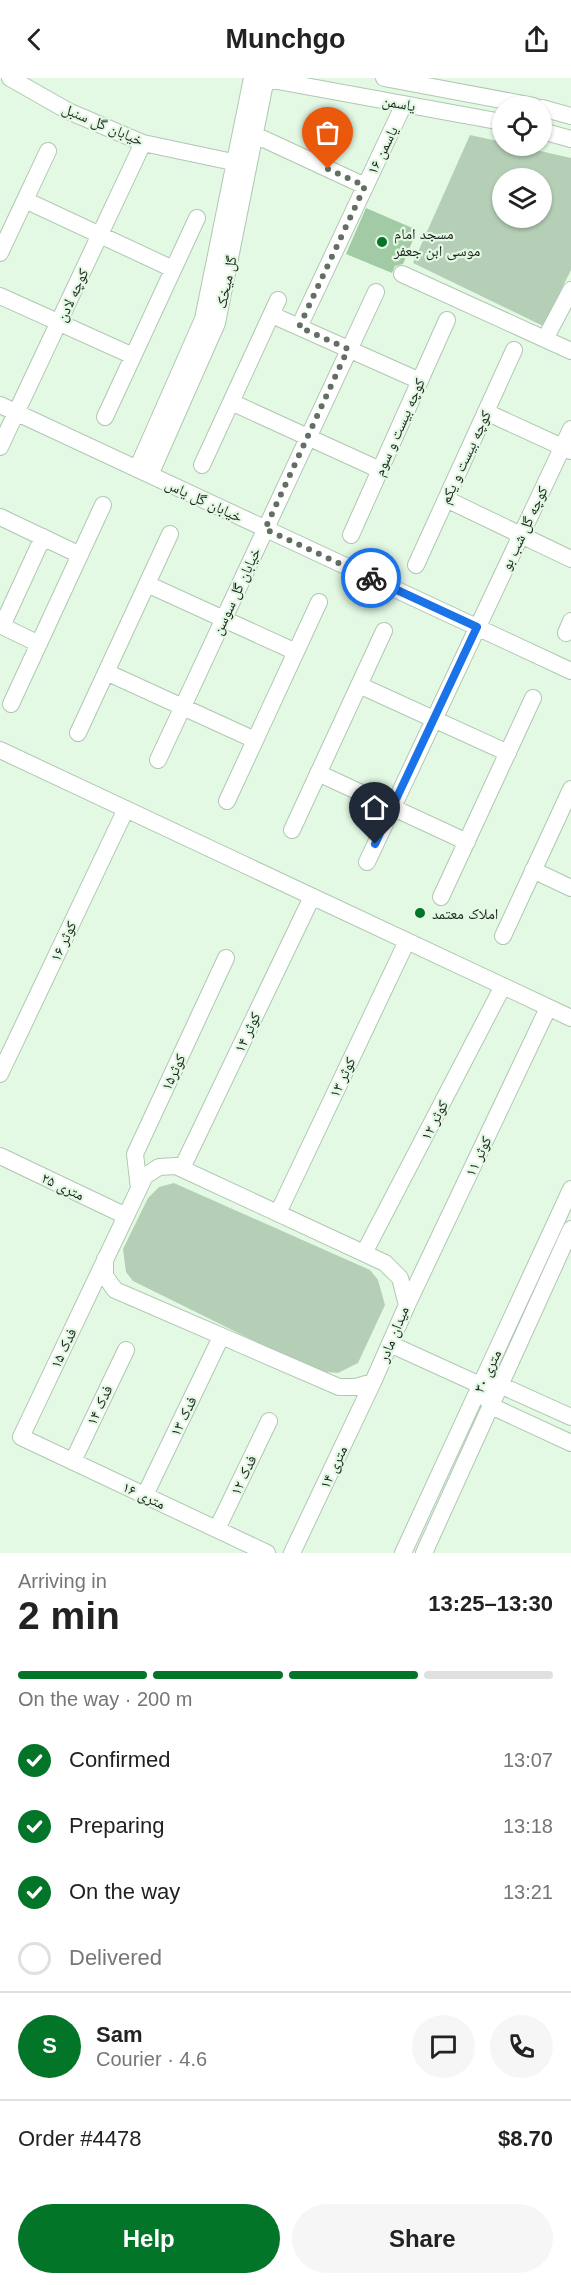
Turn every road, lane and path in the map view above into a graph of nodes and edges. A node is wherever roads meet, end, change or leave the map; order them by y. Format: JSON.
{"nodes":[{"id":1,"x":10,"y":78,"type":"edge"},
{"id":2,"x":261,"y":78,"type":"edge"},
{"id":3,"x":384,"y":78,"type":"edge"},
{"id":4,"x":492,"y":98,"type":"edge"},
{"id":5,"x":405,"y":104,"type":"junction"},
{"id":6,"x":552,"y":111,"type":"edge"},
{"id":7,"x":571,"y":116,"type":"edge"},
{"id":8,"x":492,"y":120,"type":"edge"},
{"id":9,"x":552,"y":134,"type":"edge"},
{"id":10,"x":255,"y":135,"type":"junction"},
{"id":11,"x":571,"y":139,"type":"edge"},
{"id":12,"x":143,"y":143,"type":"junction"},
{"id":13,"x":48,"y":151,"type":"dead end"},
{"id":14,"x":242,"y":164,"type":"junction"},
{"id":15,"x":365,"y":186,"type":"junction"},
{"id":16,"x":25,"y":200,"type":"junction"},
{"id":17,"x":197,"y":218,"type":"dead end"},
{"id":18,"x":100,"y":234,"type":"junction"},
{"id":19,"x":0,"y":253,"type":"edge"},
{"id":20,"x":173,"y":269,"type":"junction"},
{"id":21,"x":402,"y":274,"type":"dead end"},
{"id":22,"x":571,"y":290,"type":"edge"},
{"id":23,"x":376,"y":292,"type":"dead end"},
{"id":24,"x":0,"y":296,"type":"edge"},
{"id":25,"x":447,"y":320,"type":"dead end"},
{"id":26,"x":58,"y":323,"type":"junction"},
{"id":27,"x":299,"y":327,"type":"junction"},
{"id":28,"x":545,"y":339,"type":"junction"},
{"id":29,"x":348,"y":349,"type":"junction"},
{"id":30,"x":514,"y":350,"type":"dead end"},
{"id":31,"x":571,"y":351,"type":"edge"},
{"id":32,"x":133,"y":356,"type":"junction"},
{"id":33,"x":420,"y":381,"type":"junction"},
{"id":34,"x":231,"y":402,"type":"junction"},
{"id":35,"x":0,"y":405,"type":"edge"},
{"id":36,"x":486,"y":412,"type":"junction"},
{"id":37,"x":16,"y":413,"type":"junction"},
{"id":38,"x":105,"y":417,"type":"dead end"},
{"id":39,"x":571,"y":429,"type":"edge"},
{"id":40,"x":308,"y":437,"type":"junction"},
{"id":41,"x":0,"y":447,"type":"edge"},
{"id":42,"x":567,"y":449,"type":"edge"},
{"id":43,"x":202,"y":465,"type":"dead end"},
{"id":44,"x":380,"y":470,"type":"junction"},
{"id":45,"x":144,"y":472,"type":"junction"},
{"id":46,"x":446,"y":499,"type":"junction"},
{"id":47,"x":104,"y":505,"type":"dead end"},
{"id":48,"x":0,"y":517,"type":"edge"},
{"id":49,"x":265,"y":529,"type":"junction"},
{"id":50,"x":170,"y":534,"type":"dead end"},
{"id":51,"x":351,"y":535,"type":"dead end"},
{"id":52,"x":520,"y":535,"type":"junction"},
{"id":53,"x":43,"y":537,"type":"junction"},
{"id":54,"x":80,"y":555,"type":"junction"},
{"id":55,"x":571,"y":560,"type":"edge"},
{"id":56,"x":416,"y":565,"type":"dead end"},
{"id":57,"x":147,"y":584,"type":"junction"},
{"id":58,"x":319,"y":602,"type":"dead end"},
{"id":59,"x":223,"y":619,"type":"junction"},
{"id":60,"x":1,"y":625,"type":"edge"},
{"id":61,"x":477,"y":627,"type":"junction"},
{"id":62,"x":384,"y":631,"type":"dead end"},
{"id":63,"x":39,"y":644,"type":"junction"},
{"id":64,"x":296,"y":652,"type":"junction"},
{"id":65,"x":571,"y":671,"type":"edge"},
{"id":66,"x":106,"y":672,"type":"junction"},
{"id":67,"x":359,"y":685,"type":"junction"},
{"id":68,"x":533,"y":698,"type":"dead end"},
{"id":69,"x":12,"y":704,"type":"dead end"},
{"id":70,"x":183,"y":708,"type":"junction"},
{"id":71,"x":434,"y":719,"type":"junction"},
{"id":72,"x":78,"y":733,"type":"dead end"},
{"id":73,"x":255,"y":740,"type":"junction"},
{"id":74,"x":0,"y":750,"type":"edge"},
{"id":75,"x":508,"y":753,"type":"junction"},
{"id":76,"x":159,"y":760,"type":"dead end"},
{"id":77,"x":318,"y":774,"type":"junction"},
{"id":78,"x":571,"y":789,"type":"edge"},
{"id":79,"x":227,"y":801,"type":"dead end"},
{"id":80,"x":392,"y":807,"type":"junction"},
{"id":81,"x":126,"y":809,"type":"junction"},
{"id":82,"x":292,"y":830,"type":"dead end"},
{"id":83,"x":467,"y":842,"type":"junction"},
{"id":84,"x":367,"y":862,"type":"dead end"},
{"id":85,"x":533,"y":870,"type":"junction"},
{"id":86,"x":571,"y":888,"type":"edge"},
{"id":87,"x":312,"y":897,"type":"junction"},
{"id":88,"x":441,"y":897,"type":"dead end"},
{"id":89,"x":503,"y":936,"type":"dead end"},
{"id":90,"x":407,"y":942,"type":"junction"},
{"id":91,"x":226,"y":958,"type":"dead end"},
{"id":92,"x":503,"y":986,"type":"junction"},
{"id":93,"x":548,"y":1008,"type":"junction"},
{"id":94,"x":571,"y":1018,"type":"edge"},
{"id":95,"x":0,"y":1074,"type":"edge"},
{"id":96,"x":0,"y":1156,"type":"edge"},
{"id":97,"x":182,"y":1168,"type":"junction"},
{"id":98,"x":571,"y":1189,"type":"edge"},
{"id":99,"x":139,"y":1190,"type":"junction"},
{"id":100,"x":278,"y":1213,"type":"junction"},
{"id":101,"x":126,"y":1216,"type":"junction"},
{"id":102,"x":571,"y":1229,"type":"edge"},
{"id":103,"x":364,"y":1253,"type":"junction"},
{"id":104,"x":105,"y":1260,"type":"junction"},
{"id":105,"x":407,"y":1305,"type":"junction"},
{"id":106,"x":220,"y":1337,"type":"junction"},
{"id":107,"x":390,"y":1344,"type":"junction"},
{"id":108,"x":126,"y":1350,"type":"dead end"},
{"id":109,"x":374,"y":1382,"type":"junction"},
{"id":110,"x":480,"y":1385,"type":"junction"},
{"id":111,"x":500,"y":1385,"type":"junction"},
{"id":112,"x":491,"y":1406,"type":"junction"},
{"id":113,"x":571,"y":1417,"type":"edge"},
{"id":114,"x":269,"y":1421,"type":"dead end"},
{"id":115,"x":21,"y":1437,"type":"joint"},
{"id":116,"x":571,"y":1443,"type":"edge"},
{"id":117,"x":73,"y":1461,"type":"junction"},
{"id":118,"x":145,"y":1495,"type":"junction"},
{"id":119,"x":217,"y":1529,"type":"junction"},
{"id":120,"x":267,"y":1553,"type":"edge"},
{"id":121,"x":292,"y":1553,"type":"edge"},
{"id":122,"x":403,"y":1553,"type":"edge"},
{"id":123,"x":424,"y":1553,"type":"edge"}],
"edges":[{"from":1,"to":12,"type":"street","name":"خیابان گل سنبل"},
{"from":2,"to":5,"type":"street","name":"یاسمن"},
{"from":2,"to":10,"type":"street","name":"گل میخک"},
{"from":2,"to":14,"type":"street","name":"گل میخک"},
{"from":3,"to":4,"type":"street","name":"یاسمن"},
{"from":5,"to":8,"type":"street","name":"یاسمن"},
{"from":5,"to":15,"type":"street","name":"یاسمن ۱۶"},
{"from":6,"to":7,"type":"street"},
{"from":9,"to":11,"type":"street"},
{"from":10,"to":14,"type":"street","name":"گل میخک"},
{"from":10,"to":15,"type":"street"},
{"from":12,"to":14,"type":"street","name":"خیابان گل سنبل"},
{"from":12,"to":18,"type":"street","name":"کوچه لادن"},
{"from":13,"to":16,"type":"street"},
{"from":14,"to":45,"type":"street","name":"گل میخک"},
{"from":15,"to":27,"type":"street","name":"یاسمن ۱۶"},
{"from":16,"to":18,"type":"street"},
{"from":16,"to":19,"type":"street"},
{"from":17,"to":20,"type":"street"},
{"from":18,"to":20,"type":"street"},
{"from":18,"to":26,"type":"street","name":"کوچه لادن"},
{"from":20,"to":32,"type":"street"},
{"from":21,"to":28,"type":"street"},
{"from":22,"to":28,"type":"street"},
{"from":23,"to":29,"type":"street","name":"خیابان گل سوسن"},
{"from":24,"to":26,"type":"street"},
{"from":25,"to":33,"type":"street","name":"کوچه بیست و سوم"},
{"from":26,"to":32,"type":"street"},
{"from":26,"to":37,"type":"street","name":"کوچه لادن"},
{"from":27,"to":29,"type":"street"},
{"from":27,"to":34,"type":"street"},
{"from":28,"to":31,"type":"street"},
{"from":29,"to":33,"type":"street"},
{"from":29,"to":40,"type":"street","name":"خیابان گل سوسن"},
{"from":30,"to":36,"type":"street","name":"کوچه بیست و یکم"},
{"from":32,"to":38,"type":"street"},
{"from":33,"to":44,"type":"street","name":"کوچه بیست و سوم"},
{"from":34,"to":40,"type":"street"},
{"from":34,"to":43,"type":"street"},
{"from":35,"to":37,"type":"street","name":"خیابان گل یاس"},
{"from":36,"to":42,"type":"street"},
{"from":36,"to":46,"type":"street","name":"کوچه بیست و یکم"},
{"from":37,"to":41,"type":"street","name":"کوچه لادن"},
{"from":37,"to":45,"type":"street","name":"خیابان گل یاس"},
{"from":39,"to":42,"type":"street","name":"کوچه گل شب بو"},
{"from":40,"to":44,"type":"street"},
{"from":40,"to":49,"type":"street","name":"خیابان گل سوسن"},
{"from":42,"to":52,"type":"street","name":"کوچه گل شب بو"},
{"from":44,"to":51,"type":"street","name":"کوچه بیست و سوم"},
{"from":45,"to":49,"type":"street","name":"خیابان گل یاس"},
{"from":46,"to":52,"type":"street"},
{"from":46,"to":56,"type":"street","name":"کوچه بیست و یکم"},
{"from":47,"to":54,"type":"street"},
{"from":48,"to":53,"type":"street"},
{"from":49,"to":59,"type":"street","name":"خیابان گل سوسن"},
{"from":49,"to":61,"type":"street","name":"خیابان گل یاس"},
{"from":50,"to":57,"type":"street"},
{"from":52,"to":55,"type":"street"},
{"from":52,"to":61,"type":"street","name":"کوچه گل شب بو"},
{"from":53,"to":54,"type":"street"},
{"from":53,"to":60,"type":"street"},
{"from":54,"to":63,"type":"street"},
{"from":57,"to":59,"type":"street"},
{"from":57,"to":66,"type":"street"},
{"from":58,"to":64,"type":"street"},
{"from":59,"to":64,"type":"street"},
{"from":59,"to":70,"type":"street","name":"خیابان گل سوسن"},
{"from":60,"to":63,"type":"street"},
{"from":61,"to":65,"type":"street","name":"خیابان گل یاس"},
{"from":61,"to":71,"type":"street","name":"کوچه گل شب بو"},
{"from":62,"to":67,"type":"street"},
{"from":63,"to":69,"type":"street"},
{"from":64,"to":73,"type":"street"},
{"from":66,"to":70,"type":"street"},
{"from":66,"to":72,"type":"street"},
{"from":67,"to":71,"type":"street"},
{"from":67,"to":77,"type":"street"},
{"from":68,"to":75,"type":"street"},
{"from":70,"to":73,"type":"street"},
{"from":70,"to":76,"type":"street","name":"خیابان گل سوسن"},
{"from":71,"to":75,"type":"street"},
{"from":71,"to":80,"type":"street","name":"کوچه گل شب بو"},
{"from":73,"to":79,"type":"street"},
{"from":74,"to":81,"type":"street"},
{"from":75,"to":83,"type":"street"},
{"from":77,"to":80,"type":"street"},
{"from":77,"to":82,"type":"street"},
{"from":78,"to":85,"type":"street"},
{"from":80,"to":83,"type":"street"},
{"from":80,"to":84,"type":"street","name":"کوچه گل شب بو"},
{"from":81,"to":87,"type":"street"},
{"from":81,"to":95,"type":"street","name":"کوثر ۱۶"},
{"from":83,"to":88,"type":"street"},
{"from":85,"to":86,"type":"street"},
{"from":85,"to":89,"type":"street"},
{"from":87,"to":90,"type":"street"},
{"from":87,"to":97,"type":"street","name":"کوثر ۱۴"},
{"from":90,"to":92,"type":"street"},
{"from":90,"to":100,"type":"street","name":"کوثر ۱۳"},
{"from":91,"to":99,"type":"street","name":"کوثر۱۵"},
{"from":92,"to":93,"type":"street"},
{"from":92,"to":103,"type":"street","name":"کوثر ۱۲"},
{"from":93,"to":94,"type":"street"},
{"from":93,"to":105,"type":"street","name":"کوثر ۱۱"},
{"from":96,"to":101,"type":"street","name":"۲۵ متری"},
{"from":97,"to":99,"type":"street"},
{"from":97,"to":100,"type":"street","name":"میدان مادر"},
{"from":98,"to":110,"type":"street","name":"۳۰ متری"},
{"from":99,"to":101,"type":"street"},
{"from":100,"to":103,"type":"street","name":"میدان مادر"},
{"from":101,"to":104,"type":"street"},
{"from":102,"to":111,"type":"street","name":"۳۰ متری"},
{"from":103,"to":105,"type":"street","name":"میدان مادر"},
{"from":104,"to":106,"type":"street","name":"میدان مادر"},
{"from":104,"to":115,"type":"street","name":"فدک ۱۵"},
{"from":105,"to":107,"type":"street","name":"میدان مادر"},
{"from":106,"to":109,"type":"street","name":"میدان مادر"},
{"from":106,"to":118,"type":"street","name":"فدک ۱۳"},
{"from":107,"to":109,"type":"street","name":"میدان مادر"},
{"from":107,"to":110,"type":"street"},
{"from":108,"to":117,"type":"street","name":"فدک ۱۴"},
{"from":109,"to":121,"type":"street","name":"۱۴ متری"},
{"from":110,"to":111,"type":"street"},
{"from":110,"to":112,"type":"street"},
{"from":110,"to":122,"type":"street","name":"۳۰ متری"},
{"from":111,"to":112,"type":"street","name":"۳۰ متری"},
{"from":111,"to":113,"type":"street"},
{"from":112,"to":116,"type":"street"},
{"from":112,"to":123,"type":"street","name":"۳۰ متری"},
{"from":114,"to":119,"type":"street","name":"فدک ۱۲"},
{"from":115,"to":117,"type":"street","name":"۱۶ متری"},
{"from":117,"to":118,"type":"street","name":"۱۶ متری"},
{"from":118,"to":119,"type":"street","name":"۱۶ متری"},
{"from":119,"to":120,"type":"street","name":"۱۶ متری"}]}
